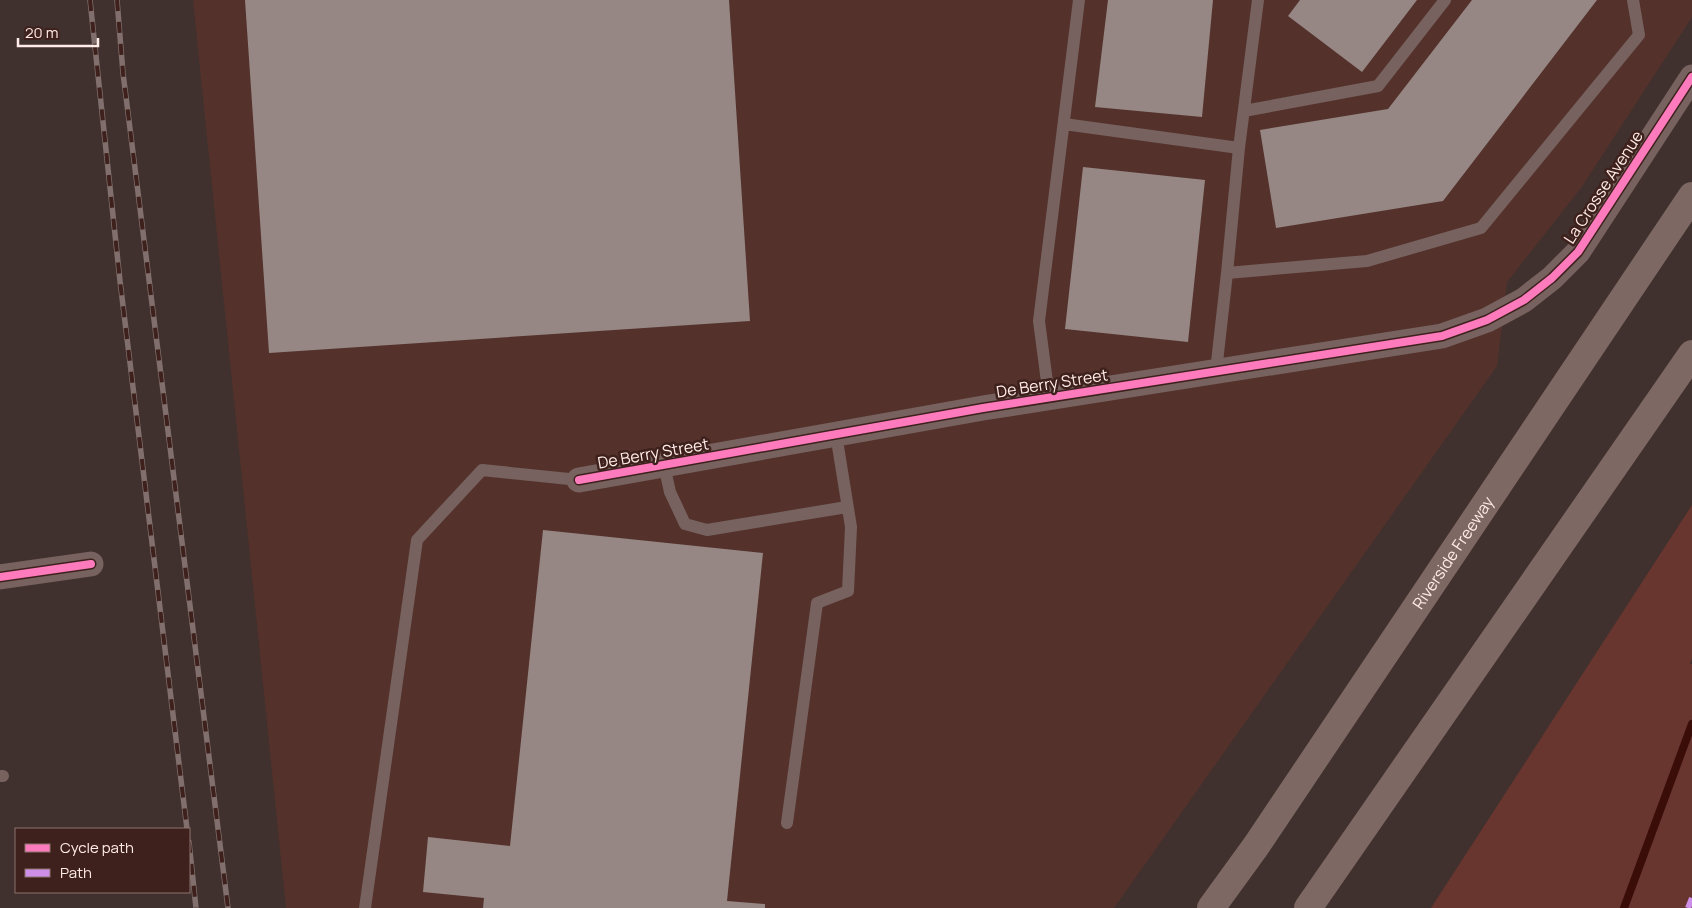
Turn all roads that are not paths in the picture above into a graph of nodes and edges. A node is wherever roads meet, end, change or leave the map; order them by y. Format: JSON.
{"nodes":[{"id":1,"x":1079,"y":0,"type":"edge"},
{"id":2,"x":1258,"y":0,"type":"edge"},
{"id":3,"x":1445,"y":0,"type":"edge"},
{"id":4,"x":1633,"y":0,"type":"edge"},
{"id":5,"x":1692,"y":77,"type":"edge"},
{"id":6,"x":1244,"y":112,"type":"junction"},
{"id":7,"x":1064,"y":124,"type":"junction"},
{"id":8,"x":1239,"y":148,"type":"junction"},
{"id":9,"x":1692,"y":196,"type":"edge"},
{"id":10,"x":1226,"y":273,"type":"junction"},
{"id":11,"x":1524,"y":300,"type":"joint"},
{"id":12,"x":1692,"y":354,"type":"edge"},
{"id":13,"x":1216,"y":371,"type":"junction"},
{"id":14,"x":1048,"y":398,"type":"junction"},
{"id":15,"x":836,"y":434,"type":"junction"},
{"id":16,"x":664,"y":465,"type":"junction"},
{"id":17,"x":580,"y":480,"type":"joint"},
{"id":18,"x":847,"y":506,"type":"junction"},
{"id":19,"x":91,"y":564,"type":"dead end"},
{"id":20,"x":0,"y":577,"type":"edge"},
{"id":21,"x":787,"y":822,"type":"dead end"},
{"id":22,"x":365,"y":908,"type":"edge"},
{"id":23,"x":1211,"y":908,"type":"edge"},
{"id":24,"x":1308,"y":908,"type":"edge"}],
"edges":[{"from":1,"to":7,"type":"lane"},
{"from":2,"to":6,"type":"lane"},
{"from":3,"to":6,"type":"lane"},
{"from":4,"to":10,"type":"lane"},
{"from":5,"to":11,"type":"street","name":"La Crosse Avenue"},
{"from":6,"to":8,"type":"lane"},
{"from":7,"to":8,"type":"lane"},
{"from":7,"to":14,"type":"lane"},
{"from":8,"to":10,"type":"lane"},
{"from":9,"to":23,"type":"highway","name":"Riverside Freeway"},
{"from":10,"to":13,"type":"lane"},
{"from":11,"to":13,"type":"street","name":"De Berry Street"},
{"from":12,"to":24,"type":"highway"},
{"from":13,"to":14,"type":"street","name":"De Berry Street"},
{"from":14,"to":15,"type":"street","name":"De Berry Street"},
{"from":15,"to":16,"type":"street","name":"De Berry Street"},
{"from":15,"to":18,"type":"lane"},
{"from":16,"to":17,"type":"street","name":"De Berry Street"},
{"from":16,"to":18,"type":"lane"},
{"from":17,"to":22,"type":"lane"},
{"from":18,"to":21,"type":"lane"},
{"from":19,"to":20,"type":"street"}]}
